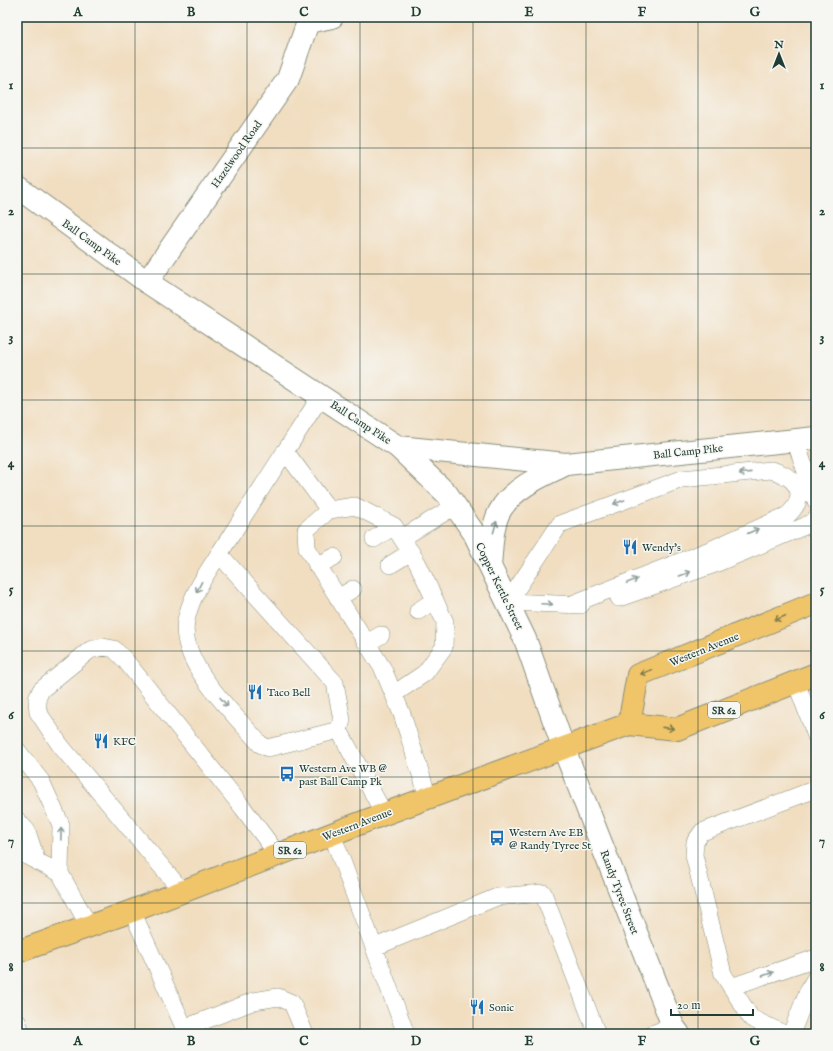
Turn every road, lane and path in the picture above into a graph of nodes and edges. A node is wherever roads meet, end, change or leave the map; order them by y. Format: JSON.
{"nodes":[{"id":1,"x":332,"y":17,"type":"edge"},
{"id":2,"x":308,"y":19,"type":"edge"},
{"id":3,"x":17,"y":187,"type":"edge"},
{"id":4,"x":146,"y":282,"type":"junction"},
{"id":5,"x":321,"y":396,"type":"junction"},
{"id":6,"x":806,"y":439,"type":"edge"},
{"id":7,"x":398,"y":447,"type":"junction"},
{"id":8,"x":285,"y":451,"type":"junction"},
{"id":9,"x":566,"y":464,"type":"junction"},
{"id":10,"x":816,"y":501,"type":"edge"},
{"id":11,"x":456,"y":506,"type":"junction"},
{"id":12,"x":329,"y":510,"type":"junction"},
{"id":13,"x":816,"y":518,"type":"edge"},
{"id":14,"x":374,"y":539,"type":"dead end"},
{"id":15,"x":402,"y":539,"type":"junction"},
{"id":16,"x":219,"y":554,"type":"junction"},
{"id":17,"x":334,"y":557,"type":"dead end"},
{"id":18,"x":390,"y":565,"type":"dead end"},
{"id":19,"x":318,"y":566,"type":"junction"},
{"id":20,"x":490,"y":566,"type":"junction"},
{"id":21,"x":353,"y":589,"type":"dead end"},
{"id":22,"x":338,"y":598,"type":"junction"},
{"id":23,"x":435,"y":600,"type":"junction"},
{"id":24,"x":508,"y":602,"type":"junction"},
{"id":25,"x":816,"y":603,"type":"edge"},
{"id":26,"x":570,"y":605,"type":"junction"},
{"id":27,"x":418,"y":611,"type":"dead end"},
{"id":28,"x":806,"y":678,"type":"edge"},
{"id":29,"x":394,"y":694,"type":"junction"},
{"id":30,"x":629,"y":724,"type":"junction"},
{"id":31,"x":339,"y":730,"type":"junction"},
{"id":32,"x":816,"y":736,"type":"edge"},
{"id":33,"x":564,"y":748,"type":"junction"},
{"id":34,"x":17,"y":750,"type":"edge"},
{"id":35,"x":816,"y":789,"type":"edge"},
{"id":36,"x":428,"y":797,"type":"junction"},
{"id":37,"x":384,"y":814,"type":"junction"},
{"id":38,"x":17,"y":820,"type":"edge"},
{"id":39,"x":332,"y":834,"type":"junction"},
{"id":40,"x":17,"y":851,"type":"edge"},
{"id":41,"x":278,"y":855,"type":"junction"},
{"id":42,"x":37,"y":862,"type":"junction"},
{"id":43,"x":60,"y":873,"type":"junction"},
{"id":44,"x":182,"y":891,"type":"junction"},
{"id":45,"x":132,"y":911,"type":"junction"},
{"id":46,"x":89,"y":926,"type":"junction"},
{"id":47,"x":375,"y":947,"type":"junction"},
{"id":48,"x":17,"y":952,"type":"edge"},
{"id":49,"x":816,"y":958,"type":"edge"},
{"id":50,"x":816,"y":977,"type":"edge"},
{"id":51,"x":731,"y":987,"type":"junction"},
{"id":52,"x":17,"y":1021,"type":"edge"},
{"id":53,"x":676,"y":1030,"type":"edge"},
{"id":54,"x":186,"y":1031,"type":"edge"},
{"id":55,"x":22,"y":1034,"type":"edge"},
{"id":56,"x":304,"y":1034,"type":"edge"},
{"id":57,"x":406,"y":1034,"type":"edge"},
{"id":58,"x":597,"y":1034,"type":"edge"},
{"id":59,"x":652,"y":1034,"type":"edge"},
{"id":60,"x":784,"y":1034,"type":"edge"},
{"id":61,"x":791,"y":1034,"type":"edge"}],
"edges":[{"from":1,"to":2,"type":"street"},
{"from":2,"to":4,"type":"street","name":"Hazelwood Road"},
{"from":3,"to":4,"type":"street","name":"Ball Camp Pike"},
{"from":4,"to":5,"type":"street","name":"Ball Camp Pike"},
{"from":5,"to":7,"type":"street","name":"Ball Camp Pike"},
{"from":5,"to":8,"type":"lane"},
{"from":6,"to":9,"type":"street","name":"Ball Camp Pike"},
{"from":6,"to":10,"type":"lane"},
{"from":7,"to":9,"type":"street","name":"Ball Camp Pike"},
{"from":7,"to":11,"type":"street","name":"Copper Kettle Street"},
{"from":8,"to":12,"type":"lane"},
{"from":8,"to":16,"type":"lane"},
{"from":20,"to":9,"type":"street","one_way":true},
{"from":11,"to":15,"type":"lane"},
{"from":11,"to":20,"type":"street","name":"Copper Kettle Street"},
{"from":12,"to":15,"type":"lane"},
{"from":12,"to":19,"type":"lane"},
{"from":26,"to":13,"type":"lane","one_way":true},
{"from":14,"to":15,"type":"lane"},
{"from":15,"to":18,"type":"lane"},
{"from":15,"to":23,"type":"lane"},
{"from":16,"to":31,"type":"lane"},
{"from":16,"to":31,"type":"lane","one_way":true},
{"from":17,"to":19,"type":"lane"},
{"from":19,"to":22,"type":"lane"},
{"from":20,"to":24,"type":"street","name":"Copper Kettle Street"},
{"from":21,"to":22,"type":"lane"},
{"from":22,"to":29,"type":"lane"},
{"from":23,"to":27,"type":"lane"},
{"from":23,"to":29,"type":"lane"},
{"from":24,"to":26,"type":"lane","one_way":true},
{"from":26,"to":24,"type":"lane","one_way":true},
{"from":24,"to":33,"type":"street","name":"Copper Kettle Street"},
{"from":25,"to":30,"type":"main road","name":"Western Avenue","one_way":true},
{"from":30,"to":28,"type":"main road","name":"Western Avenue","number":"SR 62","one_way":true},
{"from":28,"to":32,"type":"lane"},
{"from":29,"to":36,"type":"lane"},
{"from":30,"to":33,"type":"main road","name":"Western Avenue","number":"SR 62"},
{"from":31,"to":37,"type":"lane"},
{"from":33,"to":36,"type":"main road","name":"Western Avenue","number":"SR 62"},
{"from":33,"to":53,"type":"street","name":"Randy Tyree Street"},
{"from":43,"to":34,"type":"lane","one_way":true},
{"from":35,"to":51,"type":"lane"},
{"from":36,"to":37,"type":"main road","name":"Western Avenue","number":"SR 62"},
{"from":37,"to":39,"type":"main road","name":"Western Avenue","number":"SR 62"},
{"from":38,"to":42,"type":"lane"},
{"from":39,"to":41,"type":"main road","name":"Western Avenue","number":"SR 62"},
{"from":39,"to":47,"type":"lane"},
{"from":40,"to":42,"type":"lane"},
{"from":41,"to":44,"type":"main road","name":"Western Avenue","number":"SR 62"},
{"from":41,"to":44,"type":"lane"},
{"from":42,"to":43,"type":"lane"},
{"from":43,"to":46,"type":"lane"},
{"from":44,"to":45,"type":"main road","name":"Western Avenue","number":"SR 62"},
{"from":45,"to":46,"type":"main road","name":"Western Avenue","number":"SR 62"},
{"from":45,"to":54,"type":"lane"},
{"from":46,"to":48,"type":"main road","name":"Western Avenue","number":"SR 62"},
{"from":47,"to":57,"type":"lane"},
{"from":47,"to":58,"type":"lane"},
{"from":51,"to":49,"type":"lane","one_way":true},
{"from":50,"to":61,"type":"lane"},
{"from":51,"to":60,"type":"lane"},
{"from":52,"to":55,"type":"lane"},
{"from":53,"to":59,"type":"lane"},
{"from":54,"to":56,"type":"lane"}]}
